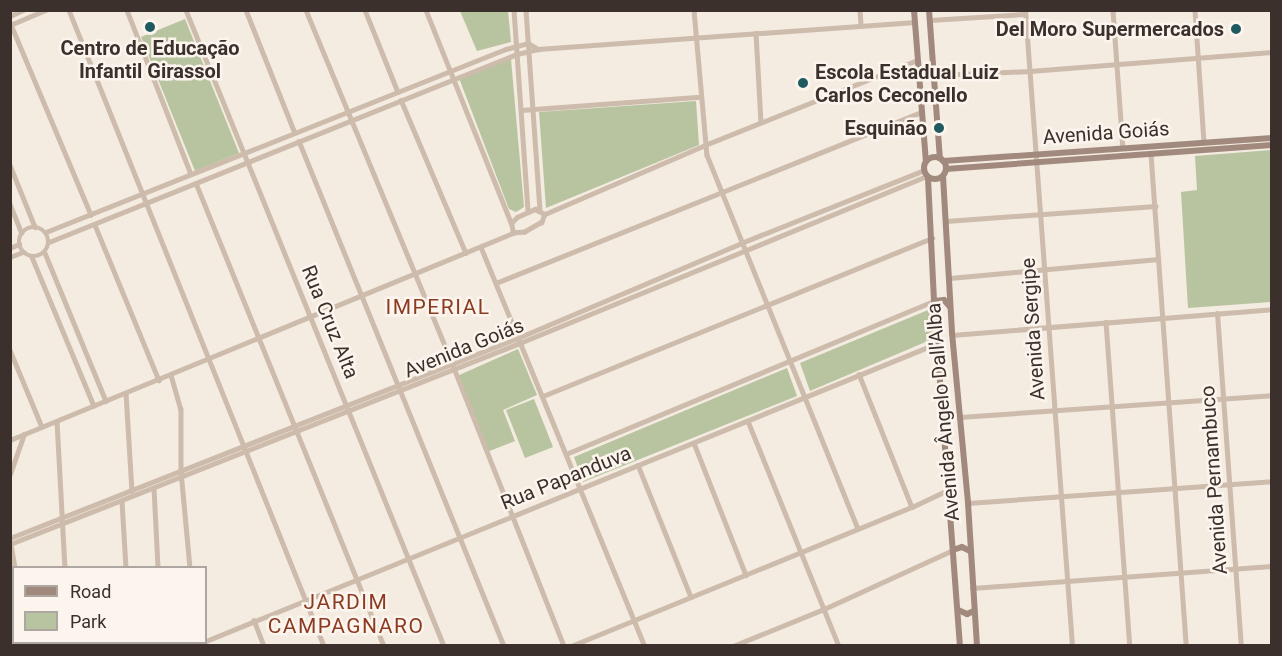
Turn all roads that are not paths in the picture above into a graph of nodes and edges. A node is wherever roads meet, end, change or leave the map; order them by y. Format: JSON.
{"nodes":[{"id":1,"x":23,"y":10,"type":"edge"},
{"id":2,"x":46,"y":10,"type":"edge"},
{"id":3,"x":69,"y":10,"type":"edge"},
{"id":4,"x":127,"y":10,"type":"edge"},
{"id":5,"x":186,"y":10,"type":"edge"},
{"id":6,"x":246,"y":10,"type":"edge"},
{"id":7,"x":306,"y":10,"type":"edge"},
{"id":8,"x":365,"y":10,"type":"edge"},
{"id":9,"x":426,"y":10,"type":"edge"},
{"id":10,"x":514,"y":10,"type":"edge"},
{"id":11,"x":526,"y":10,"type":"edge"},
{"id":12,"x":694,"y":10,"type":"edge"},
{"id":13,"x":860,"y":10,"type":"edge"},
{"id":14,"x":914,"y":10,"type":"edge"},
{"id":15,"x":930,"y":10,"type":"edge"},
{"id":16,"x":1113,"y":10,"type":"edge"},
{"id":17,"x":1195,"y":10,"type":"edge"},
{"id":18,"x":1025,"y":12,"type":"edge"},
{"id":19,"x":10,"y":16,"type":"edge"},
{"id":20,"x":930,"y":20,"type":"junction"},
{"id":21,"x":915,"y":22,"type":"junction"},
{"id":22,"x":11,"y":24,"type":"edge"},
{"id":23,"x":861,"y":26,"type":"junction"},
{"id":24,"x":756,"y":33,"type":"junction"},
{"id":25,"x":696,"y":38,"type":"junction"},
{"id":26,"x":528,"y":44,"type":"junction"},
{"id":27,"x":516,"y":45,"type":"junction"},
{"id":28,"x":538,"y":49,"type":"junction"},
{"id":29,"x":528,"y":52,"type":"junction"},
{"id":30,"x":1272,"y":52,"type":"edge"},
{"id":31,"x":517,"y":54,"type":"junction"},
{"id":32,"x":1198,"y":57,"type":"junction"},
{"id":33,"x":918,"y":60,"type":"junction"},
{"id":34,"x":1118,"y":64,"type":"junction"},
{"id":35,"x":450,"y":70,"type":"junction"},
{"id":36,"x":1030,"y":71,"type":"junction"},
{"id":37,"x":936,"y":75,"type":"junction"},
{"id":38,"x":453,"y":78,"type":"junction"},
{"id":39,"x":398,"y":92,"type":"junction"},
{"id":40,"x":700,"y":97,"type":"junction"},
{"id":41,"x":400,"y":100,"type":"junction"},
{"id":42,"x":533,"y":109,"type":"junction"},
{"id":43,"x":521,"y":110,"type":"junction"},
{"id":44,"x":348,"y":111,"type":"junction"},
{"id":45,"x":922,"y":112,"type":"junction"},
{"id":46,"x":351,"y":119,"type":"junction"},
{"id":47,"x":761,"y":122,"type":"junction"},
{"id":48,"x":295,"y":133,"type":"junction"},
{"id":49,"x":1272,"y":138,"type":"edge"},
{"id":50,"x":299,"y":141,"type":"junction"},
{"id":51,"x":1204,"y":143,"type":"junction"},
{"id":52,"x":705,"y":145,"type":"junction"},
{"id":53,"x":1272,"y":145,"type":"edge"},
{"id":54,"x":1123,"y":148,"type":"junction"},
{"id":55,"x":244,"y":153,"type":"junction"},
{"id":56,"x":1036,"y":154,"type":"junction"},
{"id":57,"x":1151,"y":154,"type":"junction"},
{"id":58,"x":942,"y":160,"type":"junction"},
{"id":59,"x":926,"y":161,"type":"junction"},
{"id":60,"x":248,"y":162,"type":"junction"},
{"id":61,"x":1036,"y":163,"type":"junction"},
{"id":62,"x":10,"y":165,"type":"edge"},
{"id":63,"x":944,"y":173,"type":"junction"},
{"id":64,"x":191,"y":174,"type":"junction"},
{"id":65,"x":926,"y":175,"type":"junction"},
{"id":66,"x":196,"y":183,"type":"junction"},
{"id":67,"x":143,"y":193,"type":"junction"},
{"id":68,"x":721,"y":193,"type":"junction"},
{"id":69,"x":147,"y":202,"type":"junction"},
{"id":70,"x":10,"y":204,"type":"edge"},
{"id":71,"x":1155,"y":206,"type":"junction"},
{"id":72,"x":540,"y":210,"type":"junction"},
{"id":73,"x":528,"y":211,"type":"junction"},
{"id":74,"x":545,"y":214,"type":"junction"},
{"id":75,"x":91,"y":215,"type":"junction"},
{"id":76,"x":1040,"y":216,"type":"junction"},
{"id":77,"x":946,"y":221,"type":"junction"},
{"id":78,"x":511,"y":223,"type":"junction"},
{"id":79,"x":95,"y":225,"type":"junction"},
{"id":80,"x":35,"y":227,"type":"junction"},
{"id":81,"x":46,"y":232,"type":"junction"},
{"id":82,"x":22,"y":233,"type":"junction"},
{"id":83,"x":513,"y":233,"type":"junction"},
{"id":84,"x":932,"y":238,"type":"junction"},
{"id":85,"x":49,"y":242,"type":"junction"},
{"id":86,"x":741,"y":243,"type":"junction"},
{"id":87,"x":19,"y":244,"type":"junction"},
{"id":88,"x":481,"y":247,"type":"junction"},
{"id":89,"x":10,"y":248,"type":"edge"},
{"id":90,"x":745,"y":251,"type":"junction"},
{"id":91,"x":23,"y":252,"type":"junction"},
{"id":92,"x":45,"y":253,"type":"junction"},
{"id":93,"x":466,"y":253,"type":"junction"},
{"id":94,"x":10,"y":257,"type":"edge"},
{"id":95,"x":32,"y":257,"type":"junction"},
{"id":96,"x":1158,"y":259,"type":"junction"},
{"id":97,"x":1044,"y":270,"type":"junction"},
{"id":98,"x":415,"y":275,"type":"junction"},
{"id":99,"x":950,"y":278,"type":"junction"},
{"id":100,"x":496,"y":283,"type":"junction"},
{"id":101,"x":363,"y":297,"type":"junction"},
{"id":102,"x":934,"y":301,"type":"junction"},
{"id":103,"x":767,"y":304,"type":"junction"},
{"id":104,"x":951,"y":308,"type":"junction"},
{"id":105,"x":1272,"y":309,"type":"edge"},
{"id":106,"x":1217,"y":313,"type":"junction"},
{"id":107,"x":311,"y":317,"type":"junction"},
{"id":108,"x":1162,"y":317,"type":"junction"},
{"id":109,"x":1106,"y":322,"type":"junction"},
{"id":110,"x":1048,"y":327,"type":"junction"},
{"id":111,"x":952,"y":334,"type":"junction"},
{"id":112,"x":261,"y":337,"type":"junction"},
{"id":113,"x":521,"y":340,"type":"junction"},
{"id":114,"x":938,"y":343,"type":"junction"},
{"id":115,"x":10,"y":350,"type":"edge"},
{"id":116,"x":210,"y":358,"type":"junction"},
{"id":117,"x":791,"y":361,"type":"junction"},
{"id":118,"x":453,"y":366,"type":"junction"},
{"id":119,"x":859,"y":374,"type":"junction"},
{"id":120,"x":171,"y":375,"type":"junction"},
{"id":121,"x":159,"y":380,"type":"junction"},
{"id":122,"x":399,"y":388,"type":"junction"},
{"id":123,"x":126,"y":393,"type":"junction"},
{"id":124,"x":1272,"y":395,"type":"edge"},
{"id":125,"x":543,"y":396,"type":"junction"},
{"id":126,"x":805,"y":398,"type":"junction"},
{"id":127,"x":1225,"y":398,"type":"junction"},
{"id":128,"x":106,"y":401,"type":"junction"},
{"id":129,"x":1168,"y":402,"type":"junction"},
{"id":130,"x":94,"y":406,"type":"junction"},
{"id":131,"x":1114,"y":406,"type":"junction"},
{"id":132,"x":349,"y":409,"type":"junction"},
{"id":133,"x":1055,"y":411,"type":"junction"},
{"id":134,"x":960,"y":417,"type":"junction"},
{"id":135,"x":57,"y":421,"type":"junction"},
{"id":136,"x":748,"y":421,"type":"junction"},
{"id":137,"x":42,"y":427,"type":"junction"},
{"id":138,"x":297,"y":429,"type":"junction"},
{"id":139,"x":24,"y":434,"type":"junction"},
{"id":140,"x":10,"y":440,"type":"edge"},
{"id":141,"x":694,"y":443,"type":"junction"},
{"id":142,"x":246,"y":449,"type":"junction"},
{"id":143,"x":566,"y":454,"type":"junction"},
{"id":144,"x":638,"y":465,"type":"junction"},
{"id":145,"x":10,"y":474,"type":"edge"},
{"id":146,"x":182,"y":474,"type":"junction"},
{"id":147,"x":1272,"y":482,"type":"edge"},
{"id":148,"x":1230,"y":485,"type":"junction"},
{"id":149,"x":154,"y":488,"type":"junction"},
{"id":150,"x":950,"y":489,"type":"junction"},
{"id":151,"x":1173,"y":489,"type":"junction"},
{"id":152,"x":580,"y":490,"type":"junction"},
{"id":153,"x":132,"y":491,"type":"junction"},
{"id":154,"x":1118,"y":493,"type":"junction"},
{"id":155,"x":1061,"y":496,"type":"junction"},
{"id":156,"x":122,"y":501,"type":"junction"},
{"id":157,"x":968,"y":504,"type":"junction"},
{"id":158,"x":912,"y":507,"type":"junction"},
{"id":159,"x":512,"y":517,"type":"junction"},
{"id":160,"x":61,"y":521,"type":"junction"},
{"id":161,"x":858,"y":529,"type":"junction"},
{"id":162,"x":10,"y":538,"type":"edge"},
{"id":163,"x":459,"y":539,"type":"junction"},
{"id":164,"x":11,"y":544,"type":"edge"},
{"id":165,"x":953,"y":550,"type":"junction"},
{"id":166,"x":970,"y":551,"type":"junction"},
{"id":167,"x":801,"y":553,"type":"junction"},
{"id":168,"x":408,"y":559,"type":"junction"},
{"id":169,"x":15,"y":566,"type":"edge"},
{"id":170,"x":65,"y":566,"type":"edge"},
{"id":171,"x":126,"y":566,"type":"edge"},
{"id":172,"x":158,"y":566,"type":"edge"},
{"id":173,"x":190,"y":566,"type":"edge"},
{"id":174,"x":1272,"y":567,"type":"edge"},
{"id":175,"x":1235,"y":569,"type":"junction"},
{"id":176,"x":1181,"y":573,"type":"junction"},
{"id":177,"x":746,"y":575,"type":"junction"},
{"id":178,"x":1126,"y":578,"type":"junction"},
{"id":179,"x":357,"y":579,"type":"junction"},
{"id":180,"x":1068,"y":582,"type":"junction"},
{"id":181,"x":972,"y":588,"type":"junction"},
{"id":182,"x":692,"y":597,"type":"junction"},
{"id":183,"x":305,"y":599,"type":"junction"},
{"id":184,"x":824,"y":609,"type":"junction"},
{"id":185,"x":958,"y":610,"type":"junction"},
{"id":186,"x":974,"y":610,"type":"junction"},
{"id":187,"x":254,"y":620,"type":"junction"},
{"id":188,"x":635,"y":620,"type":"junction"},
{"id":189,"x":207,"y":642,"type":"edge"},
{"id":190,"x":264,"y":645,"type":"edge"},
{"id":191,"x":324,"y":645,"type":"edge"},
{"id":192,"x":384,"y":645,"type":"edge"},
{"id":193,"x":444,"y":645,"type":"edge"},
{"id":194,"x":504,"y":645,"type":"edge"},
{"id":195,"x":564,"y":645,"type":"edge"},
{"id":196,"x":571,"y":645,"type":"edge"},
{"id":197,"x":645,"y":645,"type":"edge"},
{"id":198,"x":733,"y":645,"type":"edge"},
{"id":199,"x":839,"y":645,"type":"edge"},
{"id":200,"x":960,"y":645,"type":"edge"},
{"id":201,"x":977,"y":645,"type":"edge"},
{"id":202,"x":1072,"y":645,"type":"edge"},
{"id":203,"x":1130,"y":645,"type":"edge"},
{"id":204,"x":1186,"y":645,"type":"edge"},
{"id":205,"x":1241,"y":645,"type":"edge"}],
"edges":[{"from":1,"to":19,"type":"street"},
{"from":2,"to":22,"type":"street"},
{"from":3,"to":67,"type":"street"},
{"from":4,"to":64,"type":"street"},
{"from":5,"to":55,"type":"street","name":"Rua Cruz Alta"},
{"from":6,"to":48,"type":"street"},
{"from":7,"to":44,"type":"street"},
{"from":8,"to":39,"type":"street"},
{"from":9,"to":35,"type":"street"},
{"from":10,"to":27,"type":"street"},
{"from":11,"to":26,"type":"street"},
{"from":12,"to":25,"type":"street"},
{"from":13,"to":23,"type":"street"},
{"from":14,"to":21,"type":"main road"},
{"from":15,"to":20,"type":"main road"},
{"from":16,"to":34,"type":"street"},
{"from":17,"to":32,"type":"street"},
{"from":18,"to":20,"type":"street"},
{"from":18,"to":36,"type":"street","name":"Avenida Sergipe"},
{"from":20,"to":21,"type":"main road"},
{"from":20,"to":37,"type":"main road"},
{"from":21,"to":23,"type":"street"},
{"from":21,"to":33,"type":"main road"},
{"from":22,"to":75,"type":"street"},
{"from":23,"to":24,"type":"street"},
{"from":24,"to":25,"type":"street"},
{"from":24,"to":47,"type":"street"},
{"from":25,"to":28,"type":"street"},
{"from":25,"to":40,"type":"street"},
{"from":26,"to":27,"type":"street"},
{"from":26,"to":28,"type":"street"},
{"from":26,"to":29,"type":"street"},
{"from":27,"to":31,"type":"street"},
{"from":27,"to":35,"type":"street"},
{"from":28,"to":29,"type":"street"},
{"from":29,"to":31,"type":"street"},
{"from":29,"to":42,"type":"street"},
{"from":30,"to":32,"type":"street"},
{"from":31,"to":38,"type":"street"},
{"from":31,"to":43,"type":"street"},
{"from":32,"to":34,"type":"street"},
{"from":32,"to":51,"type":"street"},
{"from":33,"to":45,"type":"main road"},
{"from":33,"to":47,"type":"street"},
{"from":34,"to":36,"type":"street"},
{"from":34,"to":54,"type":"street"},
{"from":35,"to":38,"type":"street"},
{"from":35,"to":39,"type":"street"},
{"from":36,"to":37,"type":"street"},
{"from":36,"to":56,"type":"street","name":"Avenida Sergipe"},
{"from":37,"to":58,"type":"main road"},
{"from":38,"to":41,"type":"street"},
{"from":38,"to":78,"type":"street"},
{"from":39,"to":44,"type":"street"},
{"from":40,"to":42,"type":"street"},
{"from":40,"to":52,"type":"street"},
{"from":41,"to":46,"type":"street"},
{"from":41,"to":93,"type":"street"},
{"from":42,"to":43,"type":"street"},
{"from":42,"to":72,"type":"street"},
{"from":43,"to":73,"type":"street"},
{"from":44,"to":46,"type":"street"},
{"from":44,"to":48,"type":"street"},
{"from":45,"to":59,"type":"main road"},
{"from":45,"to":68,"type":"street"},
{"from":46,"to":50,"type":"street"},
{"from":46,"to":98,"type":"street"},
{"from":47,"to":52,"type":"street"},
{"from":48,"to":55,"type":"street"},
{"from":49,"to":51,"type":"main road","name":"Avenida Goiás"},
{"from":50,"to":60,"type":"street"},
{"from":50,"to":101,"type":"street"},
{"from":51,"to":54,"type":"main road","name":"Avenida Goiás"},
{"from":52,"to":68,"type":"street"},
{"from":52,"to":74,"type":"street"},
{"from":53,"to":57,"type":"main road","name":"Avenida Goiás"},
{"from":54,"to":56,"type":"main road","name":"Avenida Goiás"},
{"from":55,"to":60,"type":"street","name":"Rua Cruz Alta"},
{"from":55,"to":64,"type":"street"},
{"from":56,"to":58,"type":"main road","name":"Avenida Goiás"},
{"from":56,"to":61,"type":"street","name":"Avenida Sergipe"},
{"from":57,"to":61,"type":"main road","name":"Avenida Goiás"},
{"from":57,"to":71,"type":"street"},
{"from":58,"to":59,"type":"main road","name":"Avenida Goiás"},
{"from":58,"to":63,"type":"main road","name":"Avenida Ângelo Dall'Alba"},
{"from":59,"to":65,"type":"main road","name":"Avenida Ângelo Dall'Alba"},
{"from":60,"to":66,"type":"street"},
{"from":60,"to":107,"type":"street","name":"Rua Cruz Alta"},
{"from":61,"to":63,"type":"main road","name":"Avenida Goiás"},
{"from":61,"to":76,"type":"street","name":"Avenida Sergipe"},
{"from":62,"to":80,"type":"street"},
{"from":63,"to":65,"type":"main road","name":"Avenida Goiás"},
{"from":63,"to":77,"type":"main road","name":"Avenida Ângelo Dall'Alba"},
{"from":64,"to":67,"type":"street"},
{"from":65,"to":84,"type":"main road","name":"Avenida Ângelo Dall'Alba"},
{"from":65,"to":86,"type":"street","name":"Avenida Goiás"},
{"from":65,"to":90,"type":"street","name":"Avenida Goiás"},
{"from":66,"to":69,"type":"street"},
{"from":66,"to":112,"type":"street"},
{"from":67,"to":69,"type":"street"},
{"from":67,"to":75,"type":"street"},
{"from":68,"to":86,"type":"street"},
{"from":68,"to":100,"type":"street"},
{"from":69,"to":79,"type":"street"},
{"from":69,"to":116,"type":"street"},
{"from":70,"to":82,"type":"street"},
{"from":71,"to":76,"type":"street"},
{"from":71,"to":96,"type":"street"},
{"from":72,"to":73,"type":"street"},
{"from":72,"to":74,"type":"street"},
{"from":73,"to":78,"type":"street"},
{"from":74,"to":83,"type":"street"},
{"from":75,"to":81,"type":"street"},
{"from":76,"to":77,"type":"street"},
{"from":76,"to":97,"type":"street","name":"Avenida Sergipe"},
{"from":77,"to":99,"type":"main road","name":"Avenida Ângelo Dall'Alba"},
{"from":78,"to":83,"type":"street"},
{"from":79,"to":85,"type":"street"},
{"from":79,"to":121,"type":"street"},
{"from":80,"to":81,"type":"street"},
{"from":80,"to":82,"type":"street"},
{"from":81,"to":85,"type":"street"},
{"from":82,"to":87,"type":"street"},
{"from":83,"to":88,"type":"street"},
{"from":84,"to":102,"type":"main road","name":"Avenida Ângelo Dall'Alba"},
{"from":84,"to":103,"type":"street"},
{"from":85,"to":92,"type":"street"},
{"from":86,"to":90,"type":"street"},
{"from":86,"to":113,"type":"street","name":"Avenida Goiás"},
{"from":87,"to":89,"type":"street"},
{"from":87,"to":91,"type":"street"},
{"from":88,"to":93,"type":"street"},
{"from":88,"to":100,"type":"street"},
{"from":90,"to":103,"type":"street"},
{"from":90,"to":113,"type":"street","name":"Avenida Goiás"},
{"from":91,"to":94,"type":"street"},
{"from":91,"to":95,"type":"street"},
{"from":92,"to":95,"type":"street"},
{"from":92,"to":128,"type":"street"},
{"from":93,"to":98,"type":"street"},
{"from":95,"to":130,"type":"street"},
{"from":96,"to":97,"type":"street"},
{"from":96,"to":108,"type":"street"},
{"from":97,"to":99,"type":"street"},
{"from":97,"to":110,"type":"street","name":"Avenida Sergipe"},
{"from":98,"to":101,"type":"street"},
{"from":98,"to":118,"type":"street"},
{"from":99,"to":104,"type":"main road","name":"Avenida Ângelo Dall'Alba"},
{"from":100,"to":113,"type":"street"},
{"from":101,"to":107,"type":"street"},
{"from":101,"to":122,"type":"street"},
{"from":102,"to":104,"type":"main road"},
{"from":102,"to":114,"type":"main road","name":"Avenida Ângelo Dall'Alba"},
{"from":102,"to":117,"type":"street"},
{"from":103,"to":117,"type":"street"},
{"from":103,"to":125,"type":"street"},
{"from":104,"to":111,"type":"main road","name":"Avenida Ângelo Dall'Alba"},
{"from":105,"to":106,"type":"street"},
{"from":106,"to":108,"type":"street"},
{"from":106,"to":127,"type":"street","name":"Avenida Pernambuco"},
{"from":107,"to":112,"type":"street"},
{"from":107,"to":132,"type":"street","name":"Rua Cruz Alta"},
{"from":108,"to":109,"type":"street"},
{"from":108,"to":129,"type":"street"},
{"from":109,"to":110,"type":"street"},
{"from":109,"to":131,"type":"street"},
{"from":110,"to":111,"type":"street"},
{"from":110,"to":133,"type":"street","name":"Avenida Sergipe"},
{"from":111,"to":134,"type":"main road","name":"Avenida Ângelo Dall'Alba"},
{"from":112,"to":116,"type":"street"},
{"from":112,"to":138,"type":"street"},
{"from":113,"to":118,"type":"street","name":"Avenida Goiás"},
{"from":113,"to":125,"type":"street"},
{"from":114,"to":119,"type":"street","name":"Rua Papanduva"},
{"from":114,"to":150,"type":"main road","name":"Avenida Ângelo Dall'Alba"},
{"from":115,"to":137,"type":"street"},
{"from":116,"to":120,"type":"street"},
{"from":116,"to":142,"type":"street"},
{"from":117,"to":126,"type":"street"},
{"from":117,"to":143,"type":"street"},
{"from":118,"to":122,"type":"street","name":"Avenida Goiás"},
{"from":118,"to":159,"type":"street"},
{"from":119,"to":126,"type":"street","name":"Rua Papanduva"},
{"from":119,"to":158,"type":"street"},
{"from":120,"to":121,"type":"street"},
{"from":120,"to":146,"type":"street"},
{"from":121,"to":123,"type":"street"},
{"from":122,"to":132,"type":"street","name":"Avenida Goiás"},
{"from":122,"to":163,"type":"street"},
{"from":123,"to":128,"type":"street"},
{"from":123,"to":153,"type":"street"},
{"from":124,"to":127,"type":"street"},
{"from":125,"to":143,"type":"street"},
{"from":126,"to":136,"type":"street","name":"Rua Papanduva"},
{"from":126,"to":161,"type":"street"},
{"from":127,"to":129,"type":"street"},
{"from":127,"to":148,"type":"street","name":"Avenida Pernambuco"},
{"from":128,"to":130,"type":"street"},
{"from":129,"to":131,"type":"street"},
{"from":129,"to":151,"type":"street"},
{"from":130,"to":135,"type":"street"},
{"from":131,"to":133,"type":"street"},
{"from":131,"to":154,"type":"street"},
{"from":132,"to":138,"type":"street","name":"Avenida Goiás"},
{"from":132,"to":168,"type":"street","name":"Rua Cruz Alta"},
{"from":133,"to":134,"type":"street"},
{"from":133,"to":155,"type":"street","name":"Avenida Sergipe"},
{"from":134,"to":157,"type":"main road","name":"Avenida Ângelo Dall'Alba"},
{"from":135,"to":137,"type":"street"},
{"from":135,"to":160,"type":"street"},
{"from":136,"to":141,"type":"street","name":"Rua Papanduva"},
{"from":136,"to":167,"type":"street"},
{"from":137,"to":139,"type":"street"},
{"from":138,"to":142,"type":"street","name":"Avenida Goiás"},
{"from":138,"to":179,"type":"street"},
{"from":139,"to":140,"type":"street"},
{"from":139,"to":145,"type":"street"},
{"from":141,"to":144,"type":"street","name":"Rua Papanduva"},
{"from":141,"to":177,"type":"street"},
{"from":142,"to":146,"type":"street","name":"Avenida Goiás"},
{"from":142,"to":183,"type":"street"},
{"from":143,"to":152,"type":"street"},
{"from":144,"to":152,"type":"street","name":"Rua Papanduva"},
{"from":144,"to":182,"type":"street"},
{"from":146,"to":149,"type":"street","name":"Avenida Goiás"},
{"from":146,"to":153,"type":"street","name":"Avenida Goiás"},
{"from":146,"to":173,"type":"street"},
{"from":147,"to":148,"type":"street"},
{"from":148,"to":151,"type":"street"},
{"from":148,"to":175,"type":"street","name":"Avenida Pernambuco"},
{"from":149,"to":156,"type":"street","name":"Avenida Goiás"},
{"from":149,"to":172,"type":"street"},
{"from":150,"to":158,"type":"street"},
{"from":150,"to":165,"type":"main road","name":"Avenida Ângelo Dall'Alba"},
{"from":151,"to":154,"type":"street"},
{"from":151,"to":176,"type":"street"},
{"from":152,"to":159,"type":"street","name":"Rua Papanduva"},
{"from":152,"to":188,"type":"street"},
{"from":153,"to":160,"type":"street","name":"Avenida Goiás"},
{"from":154,"to":155,"type":"street"},
{"from":154,"to":178,"type":"street"},
{"from":155,"to":157,"type":"street"},
{"from":155,"to":180,"type":"street","name":"Avenida Sergipe"},
{"from":156,"to":160,"type":"street","name":"Avenida Goiás"},
{"from":156,"to":171,"type":"street"},
{"from":157,"to":166,"type":"main road","name":"Avenida Ângelo Dall'Alba"},
{"from":158,"to":161,"type":"street"},
{"from":159,"to":163,"type":"street","name":"Rua Papanduva"},
{"from":159,"to":195,"type":"street"},
{"from":160,"to":162,"type":"street","name":"Avenida Goiás"},
{"from":160,"to":164,"type":"street","name":"Avenida Goiás"},
{"from":160,"to":170,"type":"street"},
{"from":161,"to":167,"type":"street"},
{"from":162,"to":164,"type":"street"},
{"from":163,"to":168,"type":"street","name":"Rua Papanduva"},
{"from":163,"to":194,"type":"street"},
{"from":164,"to":169,"type":"street"},
{"from":165,"to":166,"type":"main road"},
{"from":165,"to":184,"type":"street"},
{"from":165,"to":185,"type":"main road","name":"Avenida Ângelo Dall'Alba"},
{"from":166,"to":181,"type":"main road","name":"Avenida Ângelo Dall'Alba"},
{"from":167,"to":177,"type":"street"},
{"from":167,"to":184,"type":"street"},
{"from":168,"to":179,"type":"street","name":"Rua Papanduva"},
{"from":168,"to":193,"type":"street","name":"Rua Cruz Alta"},
{"from":174,"to":175,"type":"street"},
{"from":175,"to":176,"type":"street"},
{"from":175,"to":205,"type":"street","name":"Avenida Pernambuco"},
{"from":176,"to":178,"type":"street"},
{"from":176,"to":204,"type":"street"},
{"from":177,"to":182,"type":"street"},
{"from":178,"to":180,"type":"street"},
{"from":178,"to":203,"type":"street"},
{"from":179,"to":183,"type":"street","name":"Rua Papanduva"},
{"from":179,"to":192,"type":"street"},
{"from":180,"to":181,"type":"street"},
{"from":180,"to":202,"type":"street","name":"Avenida Sergipe"},
{"from":181,"to":186,"type":"main road","name":"Avenida Ângelo Dall'Alba"},
{"from":182,"to":188,"type":"street"},
{"from":183,"to":187,"type":"street","name":"Rua Papanduva"},
{"from":183,"to":191,"type":"street"},
{"from":184,"to":198,"type":"street"},
{"from":184,"to":199,"type":"street"},
{"from":185,"to":186,"type":"main road"},
{"from":185,"to":200,"type":"main road","name":"Avenida Ângelo Dall'Alba"},
{"from":186,"to":201,"type":"main road","name":"Avenida Ângelo Dall'Alba"},
{"from":187,"to":189,"type":"street","name":"Rua Papanduva"},
{"from":187,"to":190,"type":"street"},
{"from":188,"to":196,"type":"street"},
{"from":188,"to":197,"type":"street"}]}
